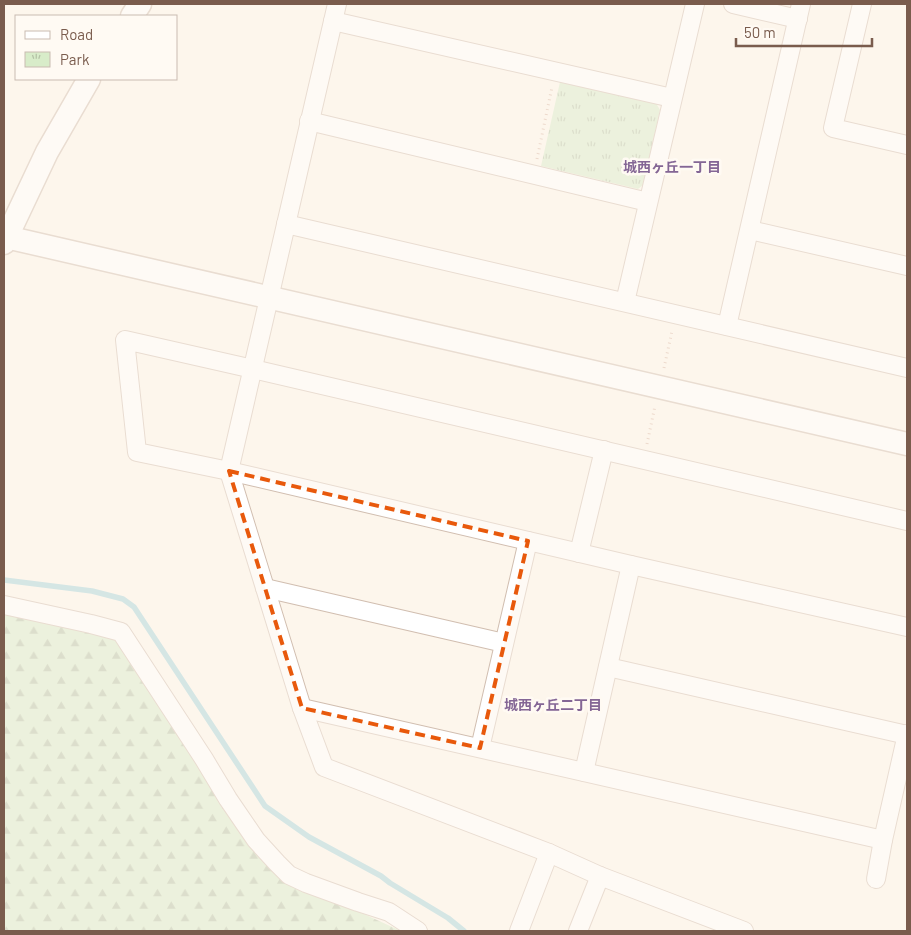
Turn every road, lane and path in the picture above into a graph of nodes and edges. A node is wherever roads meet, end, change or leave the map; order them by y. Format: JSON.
{"nodes":[{"id":1,"x":140,"y":4,"type":"edge"},
{"id":2,"x":695,"y":4,"type":"edge"},
{"id":3,"x":733,"y":4,"type":"edge"},
{"id":4,"x":862,"y":4,"type":"edge"},
{"id":5,"x":800,"y":11,"type":"edge"},
{"id":6,"x":335,"y":12,"type":"edge"},
{"id":7,"x":133,"y":15,"type":"edge"},
{"id":8,"x":555,"y":71,"type":"junction"},
{"id":9,"x":88,"y":80,"type":"edge"},
{"id":10,"x":672,"y":98,"type":"junction"},
{"id":11,"x":309,"y":121,"type":"junction"},
{"id":12,"x":907,"y":145,"type":"edge"},
{"id":13,"x":534,"y":175,"type":"junction"},
{"id":14,"x":648,"y":202,"type":"junction"},
{"id":15,"x":286,"y":224,"type":"junction"},
{"id":16,"x":750,"y":230,"type":"junction"},
{"id":17,"x":4,"y":239,"type":"edge"},
{"id":18,"x":907,"y":266,"type":"edge"},
{"id":19,"x":269,"y":297,"type":"junction"},
{"id":20,"x":624,"y":302,"type":"junction"},
{"id":21,"x":727,"y":326,"type":"junction"},
{"id":22,"x":253,"y":368,"type":"junction"},
{"id":23,"x":907,"y":368,"type":"edge"},
{"id":24,"x":907,"y":444,"type":"edge"},
{"id":25,"x":604,"y":450,"type":"junction"},
{"id":26,"x":229,"y":471,"type":"junction"},
{"id":27,"x":907,"y":521,"type":"edge"},
{"id":28,"x":528,"y":541,"type":"junction"},
{"id":29,"x":579,"y":552,"type":"junction"},
{"id":30,"x":631,"y":565,"type":"junction"},
{"id":31,"x":265,"y":588,"type":"junction"},
{"id":32,"x":4,"y":605,"type":"edge"},
{"id":33,"x":907,"y":627,"type":"edge"},
{"id":34,"x":504,"y":643,"type":"junction"},
{"id":35,"x":608,"y":666,"type":"junction"},
{"id":36,"x":302,"y":708,"type":"junction"},
{"id":37,"x":907,"y":734,"type":"edge"},
{"id":38,"x":480,"y":748,"type":"junction"},
{"id":39,"x":584,"y":772,"type":"junction"},
{"id":40,"x":883,"y":840,"type":"junction"},
{"id":41,"x":549,"y":853,"type":"junction"},
{"id":42,"x":600,"y":876,"type":"junction"},
{"id":43,"x":876,"y":879,"type":"dead end"},
{"id":44,"x":418,"y":931,"type":"edge"},
{"id":45,"x":519,"y":931,"type":"edge"},
{"id":46,"x":578,"y":931,"type":"edge"},
{"id":47,"x":744,"y":931,"type":"edge"}],
"edges":[{"from":1,"to":7,"type":"street"},
{"from":2,"to":10,"type":"street"},
{"from":3,"to":5,"type":"street"},
{"from":4,"to":12,"type":"street"},
{"from":5,"to":16,"type":"street"},
{"from":6,"to":8,"type":"street"},
{"from":6,"to":11,"type":"street"},
{"from":8,"to":10,"type":"street"},
{"from":8,"to":13,"type":"path"},
{"from":9,"to":17,"type":"street"},
{"from":10,"to":14,"type":"street"},
{"from":11,"to":13,"type":"street"},
{"from":11,"to":15,"type":"street"},
{"from":13,"to":14,"type":"street"},
{"from":14,"to":20,"type":"street"},
{"from":15,"to":19,"type":"street"},
{"from":15,"to":20,"type":"street"},
{"from":16,"to":18,"type":"street"},
{"from":16,"to":21,"type":"street"},
{"from":17,"to":19,"type":"street"},
{"from":19,"to":22,"type":"street"},
{"from":19,"to":24,"type":"street"},
{"from":20,"to":21,"type":"street"},
{"from":21,"to":23,"type":"street"},
{"from":22,"to":25,"type":"street"},
{"from":22,"to":26,"type":"street"},
{"from":22,"to":26,"type":"street"},
{"from":25,"to":27,"type":"street"},
{"from":25,"to":29,"type":"street"},
{"from":26,"to":28,"type":"street"},
{"from":26,"to":31,"type":"street"},
{"from":28,"to":29,"type":"street"},
{"from":28,"to":34,"type":"street"},
{"from":29,"to":30,"type":"street"},
{"from":30,"to":33,"type":"street"},
{"from":30,"to":35,"type":"street"},
{"from":31,"to":34,"type":"street"},
{"from":31,"to":36,"type":"street"},
{"from":32,"to":44,"type":"street"},
{"from":34,"to":38,"type":"street"},
{"from":35,"to":37,"type":"street"},
{"from":35,"to":39,"type":"street"},
{"from":36,"to":38,"type":"street"},
{"from":36,"to":41,"type":"street"},
{"from":37,"to":40,"type":"street"},
{"from":38,"to":39,"type":"street"},
{"from":39,"to":40,"type":"street"},
{"from":40,"to":43,"type":"street"},
{"from":41,"to":42,"type":"street"},
{"from":41,"to":45,"type":"street"},
{"from":42,"to":46,"type":"street"},
{"from":42,"to":47,"type":"street"}]}
